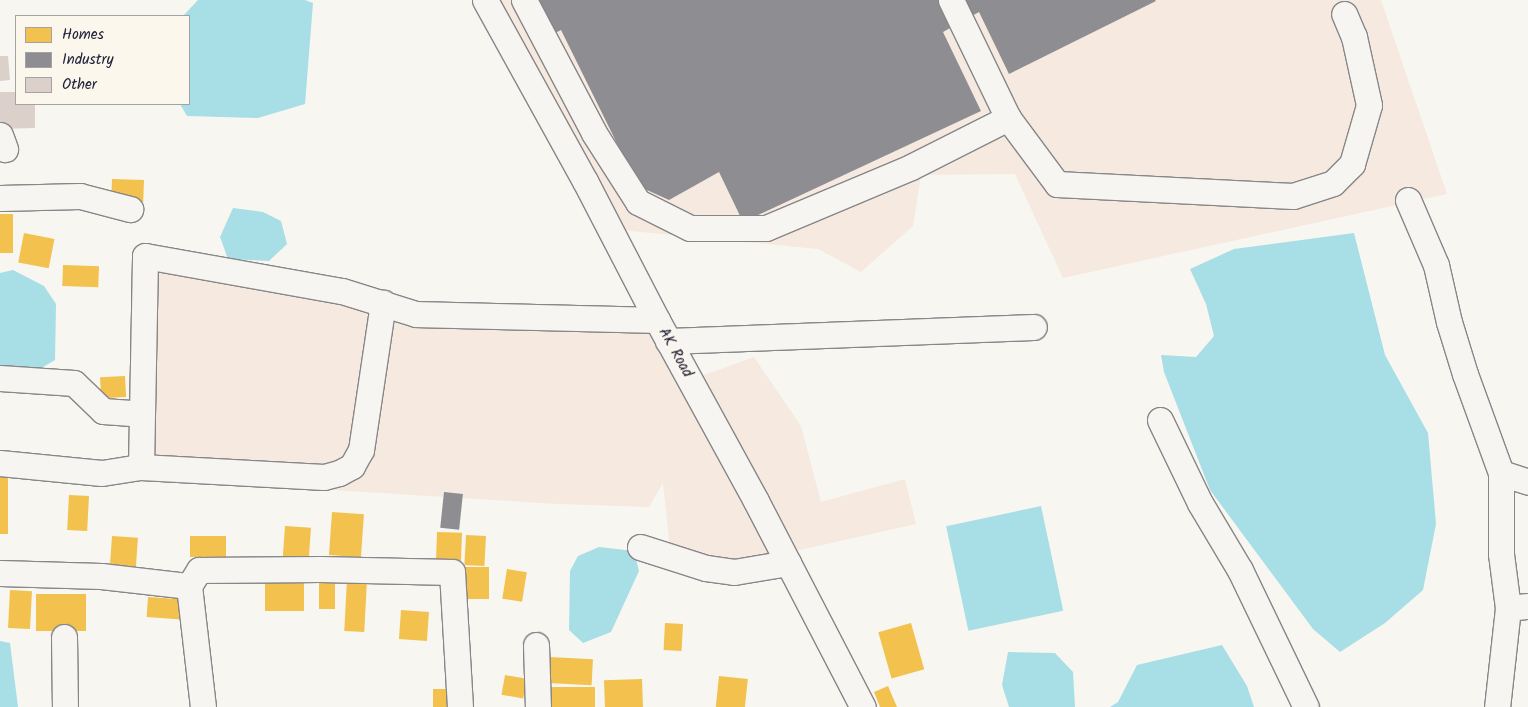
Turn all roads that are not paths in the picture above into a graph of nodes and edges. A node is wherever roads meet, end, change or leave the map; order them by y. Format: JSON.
{"nodes":[{"id":1,"x":485,"y":0,"type":"edge"},
{"id":2,"x":524,"y":0,"type":"edge"},
{"id":3,"x":951,"y":0,"type":"edge"},
{"id":4,"x":1344,"y":14,"type":"dead end"},
{"id":5,"x":1008,"y":118,"type":"junction"},
{"id":6,"x":0,"y":198,"type":"edge"},
{"id":7,"x":1408,"y":200,"type":"dead end"},
{"id":8,"x":130,"y":209,"type":"dead end"},
{"id":9,"x":383,"y":303,"type":"junction"},
{"id":10,"x":1034,"y":327,"type":"dead end"},
{"id":11,"x":662,"y":330,"type":"junction"},
{"id":12,"x":0,"y":378,"type":"edge"},
{"id":13,"x":142,"y":414,"type":"junction"},
{"id":14,"x":1160,"y":420,"type":"dead end"},
{"id":15,"x":0,"y":463,"type":"edge"},
{"id":16,"x":141,"y":467,"type":"junction"},
{"id":17,"x":1501,"y":473,"type":"junction"},
{"id":18,"x":1528,"y":482,"type":"edge"},
{"id":19,"x":640,"y":547,"type":"dead end"},
{"id":20,"x":788,"y":563,"type":"junction"},
{"id":21,"x":0,"y":573,"type":"edge"},
{"id":22,"x":189,"y":586,"type":"junction"},
{"id":23,"x":1518,"y":607,"type":"edge"},
{"id":24,"x":64,"y":637,"type":"dead end"},
{"id":25,"x":536,"y":646,"type":"dead end"},
{"id":26,"x":66,"y":707,"type":"edge"},
{"id":27,"x":203,"y":707,"type":"edge"},
{"id":28,"x":460,"y":707,"type":"edge"},
{"id":29,"x":538,"y":707,"type":"edge"},
{"id":30,"x":863,"y":707,"type":"edge"},
{"id":31,"x":1306,"y":707,"type":"edge"},
{"id":32,"x":1497,"y":707,"type":"edge"}],
"edges":[{"from":1,"to":11,"type":"street","name":"AK Road"},
{"from":2,"to":5,"type":"street"},
{"from":3,"to":5,"type":"street"},
{"from":4,"to":5,"type":"street"},
{"from":6,"to":8,"type":"street"},
{"from":7,"to":17,"type":"street"},
{"from":9,"to":11,"type":"street"},
{"from":9,"to":13,"type":"street"},
{"from":9,"to":16,"type":"street"},
{"from":10,"to":11,"type":"street"},
{"from":11,"to":20,"type":"street","name":"AK Road"},
{"from":12,"to":13,"type":"street"},
{"from":13,"to":16,"type":"street"},
{"from":14,"to":31,"type":"street"},
{"from":15,"to":16,"type":"street"},
{"from":17,"to":18,"type":"street"},
{"from":17,"to":23,"type":"street"},
{"from":19,"to":20,"type":"street"},
{"from":20,"to":30,"type":"street","name":"AK Road"},
{"from":21,"to":22,"type":"street"},
{"from":22,"to":27,"type":"street"},
{"from":22,"to":28,"type":"street"},
{"from":23,"to":32,"type":"street"},
{"from":24,"to":26,"type":"street"},
{"from":25,"to":29,"type":"street"}]}
